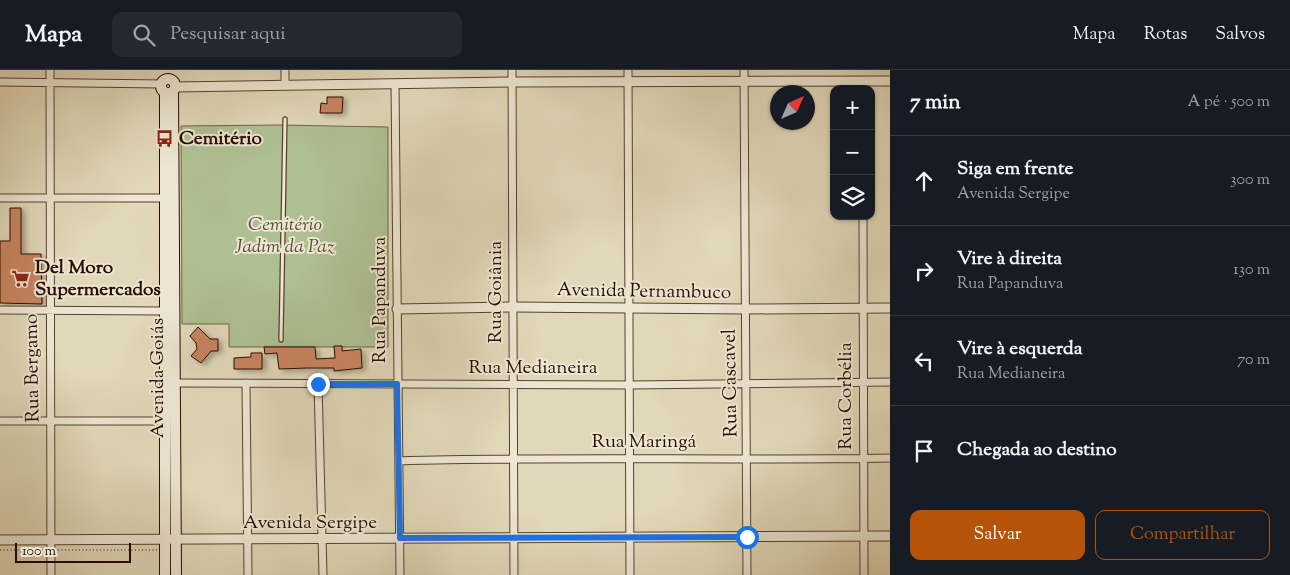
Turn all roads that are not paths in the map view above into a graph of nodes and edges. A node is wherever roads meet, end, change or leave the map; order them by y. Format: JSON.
{"nodes":[{"id":1,"x":50,"y":70,"type":"edge"},
{"id":2,"x":285,"y":70,"type":"edge"},
{"id":3,"x":512,"y":70,"type":"edge"},
{"id":4,"x":628,"y":70,"type":"edge"},
{"id":5,"x":744,"y":70,"type":"edge"},
{"id":6,"x":890,"y":81,"type":"edge"},
{"id":7,"x":0,"y":82,"type":"edge"},
{"id":8,"x":50,"y":82,"type":"junction"},
{"id":9,"x":169,"y":82,"type":"edge"},
{"id":10,"x":512,"y":82,"type":"junction"},
{"id":11,"x":629,"y":82,"type":"junction"},
{"id":12,"x":744,"y":83,"type":"junction"},
{"id":13,"x":395,"y":85,"type":"junction"},
{"id":14,"x":862,"y":85,"type":"edge"},
{"id":15,"x":285,"y":86,"type":"junction"},
{"id":16,"x":285,"y":119,"type":"dead end"},
{"id":17,"x":0,"y":198,"type":"edge"},
{"id":18,"x":49,"y":198,"type":"junction"},
{"id":19,"x":169,"y":198,"type":"junction"},
{"id":20,"x":863,"y":220,"type":"edge"},
{"id":21,"x":513,"y":307,"type":"junction"},
{"id":22,"x":863,"y":307,"type":"junction"},
{"id":23,"x":631,"y":308,"type":"junction"},
{"id":24,"x":890,"y":308,"type":"edge"},
{"id":25,"x":397,"y":309,"type":"junction"},
{"id":26,"x":746,"y":309,"type":"junction"},
{"id":27,"x":0,"y":310,"type":"edge"},
{"id":28,"x":49,"y":310,"type":"junction"},
{"id":29,"x":165,"y":311,"type":"junction"},
{"id":30,"x":281,"y":340,"type":"dead end"},
{"id":31,"x":862,"y":382,"type":"junction"},
{"id":32,"x":890,"y":382,"type":"edge"},
{"id":33,"x":175,"y":383,"type":"junction"},
{"id":34,"x":246,"y":383,"type":"junction"},
{"id":35,"x":747,"y":383,"type":"junction"},
{"id":36,"x":318,"y":384,"type":"junction"},
{"id":37,"x":397,"y":384,"type":"junction"},
{"id":38,"x":512,"y":384,"type":"junction"},
{"id":39,"x":631,"y":385,"type":"junction"},
{"id":40,"x":50,"y":420,"type":"junction"},
{"id":41,"x":0,"y":421,"type":"edge"},
{"id":42,"x":165,"y":421,"type":"junction"},
{"id":43,"x":513,"y":457,"type":"junction"},
{"id":44,"x":748,"y":458,"type":"junction"},
{"id":45,"x":862,"y":458,"type":"junction"},
{"id":46,"x":890,"y":458,"type":"edge"},
{"id":47,"x":399,"y":460,"type":"junction"},
{"id":48,"x":631,"y":460,"type":"junction"},
{"id":49,"x":890,"y":536,"type":"edge"},
{"id":50,"x":747,"y":537,"type":"junction"},
{"id":51,"x":864,"y":537,"type":"junction"},
{"id":52,"x":400,"y":538,"type":"junction"},
{"id":53,"x":514,"y":538,"type":"junction"},
{"id":54,"x":630,"y":538,"type":"junction"},
{"id":55,"x":51,"y":539,"type":"junction"},
{"id":56,"x":0,"y":540,"type":"edge"},
{"id":57,"x":176,"y":540,"type":"junction"},
{"id":58,"x":248,"y":540,"type":"junction"},
{"id":59,"x":322,"y":540,"type":"junction"},
{"id":60,"x":165,"y":545,"type":"junction"},
{"id":61,"x":51,"y":575,"type":"edge"},
{"id":62,"x":165,"y":575,"type":"edge"},
{"id":63,"x":176,"y":575,"type":"edge"},
{"id":64,"x":248,"y":575,"type":"edge"},
{"id":65,"x":322,"y":575,"type":"edge"},
{"id":66,"x":400,"y":575,"type":"edge"},
{"id":67,"x":514,"y":575,"type":"edge"},
{"id":68,"x":630,"y":575,"type":"edge"},
{"id":69,"x":747,"y":575,"type":"edge"},
{"id":70,"x":864,"y":575,"type":"edge"}],
"edges":[{"from":1,"to":8,"type":"street","name":"Rua Bergamo"},
{"from":2,"to":15,"type":"street"},
{"from":3,"to":10,"type":"street","name":"Rua Goiânia"},
{"from":4,"to":11,"type":"street"},
{"from":5,"to":12,"type":"street","name":"Rua Cascavel"},
{"from":6,"to":14,"type":"street"},
{"from":7,"to":8,"type":"street"},
{"from":8,"to":9,"type":"street"},
{"from":8,"to":18,"type":"street","name":"Rua Bergamo"},
{"from":9,"to":15,"type":"street"},
{"from":9,"to":19,"type":"main road","name":"Avenida Goiás"},
{"from":10,"to":11,"type":"street"},
{"from":10,"to":13,"type":"street"},
{"from":10,"to":21,"type":"street","name":"Rua Goiânia"},
{"from":11,"to":12,"type":"street"},
{"from":11,"to":23,"type":"street"},
{"from":12,"to":14,"type":"street"},
{"from":12,"to":26,"type":"street","name":"Rua Cascavel"},
{"from":13,"to":15,"type":"street"},
{"from":13,"to":25,"type":"street","name":"Rua Papanduva"},
{"from":16,"to":30,"type":"lane"},
{"from":17,"to":18,"type":"street"},
{"from":18,"to":19,"type":"street"},
{"from":18,"to":28,"type":"street","name":"Rua Bergamo"},
{"from":19,"to":29,"type":"main road","name":"Avenida Goiás"},
{"from":19,"to":33,"type":"main road","name":"Avenida Goiás"},
{"from":20,"to":22,"type":"street","name":"Rua Corbélia"},
{"from":21,"to":23,"type":"street","name":"Avenida Pernambuco"},
{"from":21,"to":25,"type":"street","name":"Avenida Pernambuco"},
{"from":21,"to":38,"type":"street","name":"Rua Goiânia"},
{"from":22,"to":24,"type":"street","name":"Avenida Pernambuco"},
{"from":22,"to":26,"type":"street","name":"Avenida Pernambuco"},
{"from":22,"to":31,"type":"street","name":"Rua Corbélia"},
{"from":23,"to":26,"type":"street","name":"Avenida Pernambuco"},
{"from":23,"to":39,"type":"street"},
{"from":25,"to":37,"type":"street","name":"Rua Papanduva"},
{"from":26,"to":35,"type":"street","name":"Rua Cascavel"},
{"from":27,"to":28,"type":"street"},
{"from":28,"to":29,"type":"street"},
{"from":28,"to":40,"type":"street","name":"Rua Bergamo"},
{"from":29,"to":42,"type":"main road","name":"Avenida Goiás"},
{"from":31,"to":32,"type":"street","name":"Rua Medianeira"},
{"from":31,"to":35,"type":"street","name":"Rua Medianeira"},
{"from":31,"to":45,"type":"street","name":"Rua Corbélia"},
{"from":33,"to":34,"type":"street","name":"Rua Medianeira"},
{"from":33,"to":57,"type":"main road","name":"Avenida Goiás"},
{"from":34,"to":36,"type":"street","name":"Rua Medianeira"},
{"from":34,"to":58,"type":"street"},
{"from":35,"to":39,"type":"street","name":"Rua Medianeira"},
{"from":35,"to":44,"type":"street","name":"Rua Cascavel"},
{"from":36,"to":37,"type":"street","name":"Rua Medianeira"},
{"from":36,"to":59,"type":"street"},
{"from":37,"to":38,"type":"street","name":"Rua Medianeira"},
{"from":37,"to":47,"type":"street","name":"Rua Papanduva"},
{"from":38,"to":39,"type":"street","name":"Rua Medianeira"},
{"from":38,"to":43,"type":"street","name":"Rua Goiânia"},
{"from":39,"to":48,"type":"street"},
{"from":40,"to":41,"type":"street"},
{"from":40,"to":42,"type":"street"},
{"from":40,"to":55,"type":"street","name":"Rua Bergamo"},
{"from":42,"to":60,"type":"main road","name":"Avenida Goiás"},
{"from":43,"to":47,"type":"street","name":"Rua Maringá"},
{"from":43,"to":48,"type":"street","name":"Rua Maringá"},
{"from":43,"to":53,"type":"street","name":"Rua Goiânia"},
{"from":44,"to":45,"type":"street","name":"Rua Maringá"},
{"from":44,"to":48,"type":"street","name":"Rua Maringá"},
{"from":44,"to":50,"type":"street","name":"Rua Cascavel"},
{"from":45,"to":46,"type":"street","name":"Rua Maringá"},
{"from":45,"to":51,"type":"street","name":"Rua Corbélia"},
{"from":47,"to":52,"type":"street","name":"Rua Papanduva"},
{"from":48,"to":54,"type":"street"},
{"from":49,"to":51,"type":"street","name":"Avenida Sergipe"},
{"from":50,"to":51,"type":"street","name":"Avenida Sergipe"},
{"from":50,"to":54,"type":"street","name":"Avenida Sergipe"},
{"from":50,"to":69,"type":"street","name":"Rua Cascavel"},
{"from":51,"to":70,"type":"street","name":"Rua Corbélia"},
{"from":52,"to":53,"type":"street","name":"Avenida Sergipe"},
{"from":52,"to":59,"type":"street","name":"Avenida Sergipe"},
{"from":52,"to":66,"type":"street","name":"Rua Papanduva"},
{"from":53,"to":54,"type":"street","name":"Avenida Sergipe"},
{"from":53,"to":67,"type":"street","name":"Rua Goiânia"},
{"from":54,"to":68,"type":"street"},
{"from":55,"to":56,"type":"street","name":"Avenida Sergipe"},
{"from":55,"to":60,"type":"street","name":"Avenida Sergipe"},
{"from":55,"to":61,"type":"street","name":"Rua Bergamo"},
{"from":57,"to":58,"type":"street","name":"Avenida Sergipe"},
{"from":57,"to":60,"type":"street","name":"Avenida Sergipe"},
{"from":57,"to":63,"type":"main road","name":"Avenida Goiás"},
{"from":58,"to":59,"type":"street","name":"Avenida Sergipe"},
{"from":58,"to":64,"type":"street"},
{"from":59,"to":65,"type":"street"},
{"from":60,"to":62,"type":"main road","name":"Avenida Goiás"}]}
